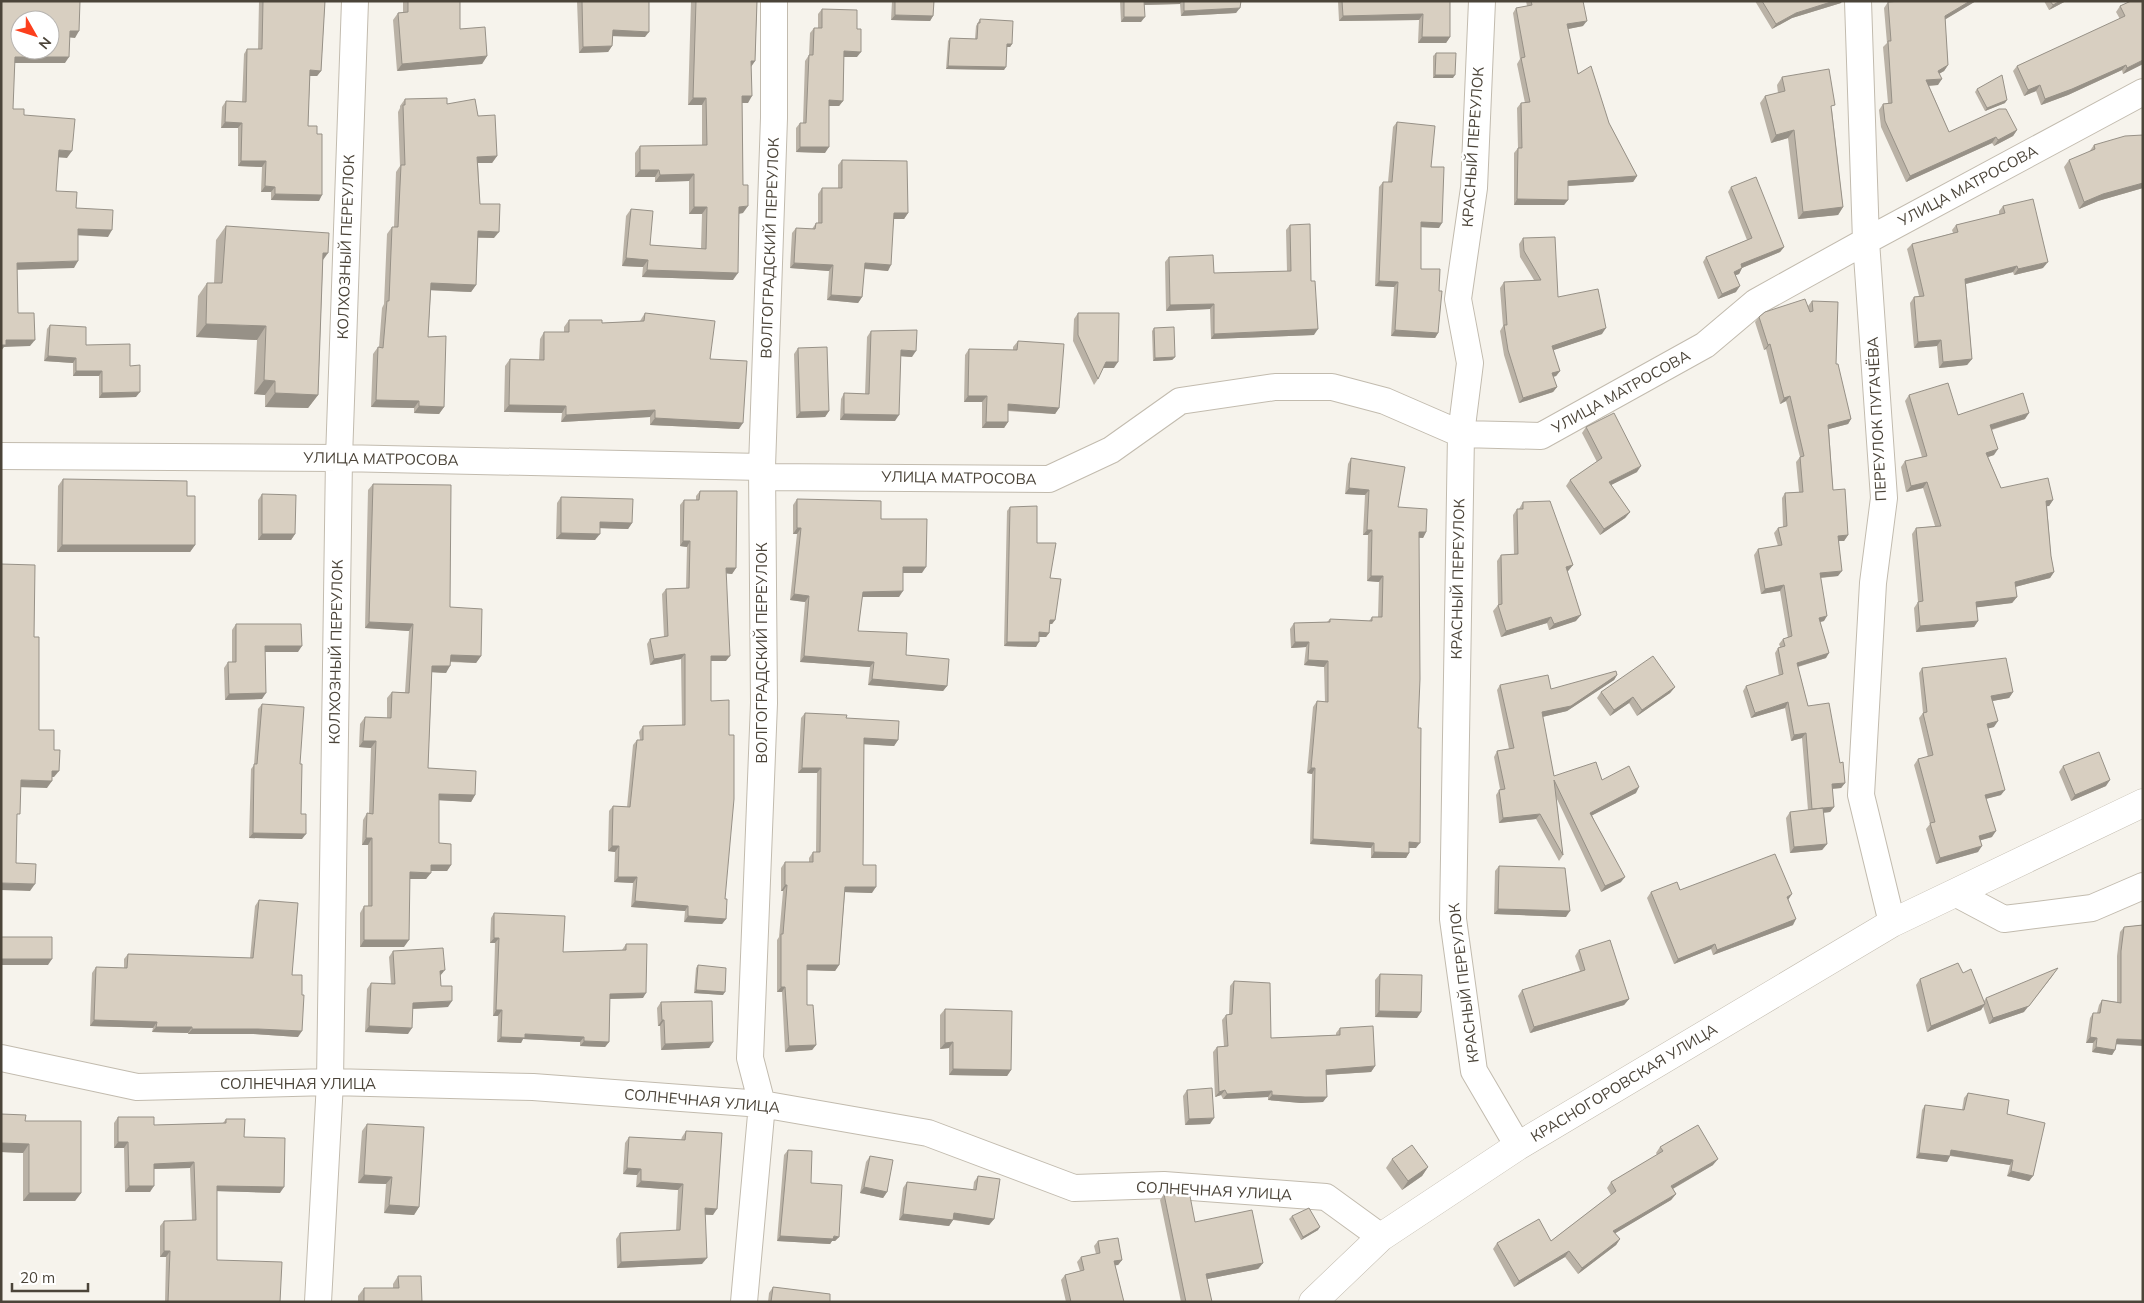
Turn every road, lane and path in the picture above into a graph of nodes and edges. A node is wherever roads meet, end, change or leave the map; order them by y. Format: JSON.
{"nodes":[{"id":1,"x":355,"y":1,"type":"edge"},
{"id":2,"x":774,"y":1,"type":"edge"},
{"id":3,"x":1482,"y":1,"type":"edge"},
{"id":4,"x":1858,"y":1,"type":"edge"},
{"id":5,"x":2143,"y":92,"type":"edge"},
{"id":6,"x":1866,"y":241,"type":"junction"},
{"id":7,"x":1461,"y":434,"type":"junction"},
{"id":8,"x":1,"y":456,"type":"edge"},
{"id":9,"x":339,"y":458,"type":"junction"},
{"id":10,"x":762,"y":472,"type":"junction"},
{"id":11,"x":2143,"y":803,"type":"edge"},
{"id":12,"x":2143,"y":886,"type":"edge"},
{"id":13,"x":1954,"y":893,"type":"junction"},
{"id":14,"x":1892,"y":923,"type":"junction"},
{"id":15,"x":1,"y":1058,"type":"edge"},
{"id":16,"x":330,"y":1082,"type":"junction"},
{"id":17,"x":762,"y":1104,"type":"junction"},
{"id":18,"x":1518,"y":1146,"type":"junction"},
{"id":19,"x":1381,"y":1237,"type":"junction"},
{"id":20,"x":318,"y":1302,"type":"edge"},
{"id":21,"x":744,"y":1302,"type":"edge"},
{"id":22,"x":1313,"y":1302,"type":"edge"}],
"edges":[{"from":1,"to":9,"type":"street","name":"КОЛХОЗНЫЙ ПЕРЕУЛОК"},
{"from":2,"to":10,"type":"street","name":"ВОЛГОГРАДСКИЙ ПЕРЕУЛОК"},
{"from":3,"to":7,"type":"street","name":"КРАСНЫЙ ПЕРЕУЛОК"},
{"from":4,"to":6,"type":"street","name":"ПЕРЕУЛОК ПУГАЧЁВА"},
{"from":5,"to":6,"type":"street","name":"УЛИЦА МАТРОСОВА"},
{"from":6,"to":7,"type":"street","name":"УЛИЦА МАТРОСОВА"},
{"from":6,"to":14,"type":"street","name":"ПЕРЕУЛОК ПУГАЧЁВА"},
{"from":7,"to":10,"type":"street","name":"УЛИЦА МАТРОСОВА"},
{"from":7,"to":18,"type":"street","name":"КРАСНЫЙ ПЕРЕУЛОК"},
{"from":8,"to":9,"type":"street","name":"УЛИЦА МАТРОСОВА"},
{"from":9,"to":10,"type":"street","name":"УЛИЦА МАТРОСОВА"},
{"from":9,"to":16,"type":"street","name":"КОЛХОЗНЫЙ ПЕРЕУЛОК"},
{"from":10,"to":17,"type":"street","name":"ВОЛГОГРАДСКИЙ ПЕРЕУЛОК"},
{"from":11,"to":13,"type":"street","name":"КРАСНОГОРОВСКАЯ УЛИЦА"},
{"from":12,"to":13,"type":"street"},
{"from":13,"to":14,"type":"street","name":"КРАСНОГОРОВСКАЯ УЛИЦА"},
{"from":14,"to":18,"type":"street","name":"КРАСНОГОРОВСКАЯ УЛИЦА"},
{"from":15,"to":16,"type":"street","name":"СОЛНЕЧНАЯ УЛИЦА"},
{"from":16,"to":17,"type":"street","name":"СОЛНЕЧНАЯ УЛИЦА"},
{"from":16,"to":20,"type":"street","name":"КОЛХОЗНЫЙ ПЕРЕУЛОК"},
{"from":17,"to":19,"type":"street","name":"СОЛНЕЧНАЯ УЛИЦА"},
{"from":17,"to":21,"type":"street","name":"ВОЛГОГРАДСКИЙ ПЕРЕУЛОК"},
{"from":18,"to":19,"type":"street","name":"КРАСНОГОРОВСКАЯ УЛИЦА"},
{"from":19,"to":22,"type":"street","name":"КРАСНОГОРОВСКАЯ УЛИЦА"}]}
